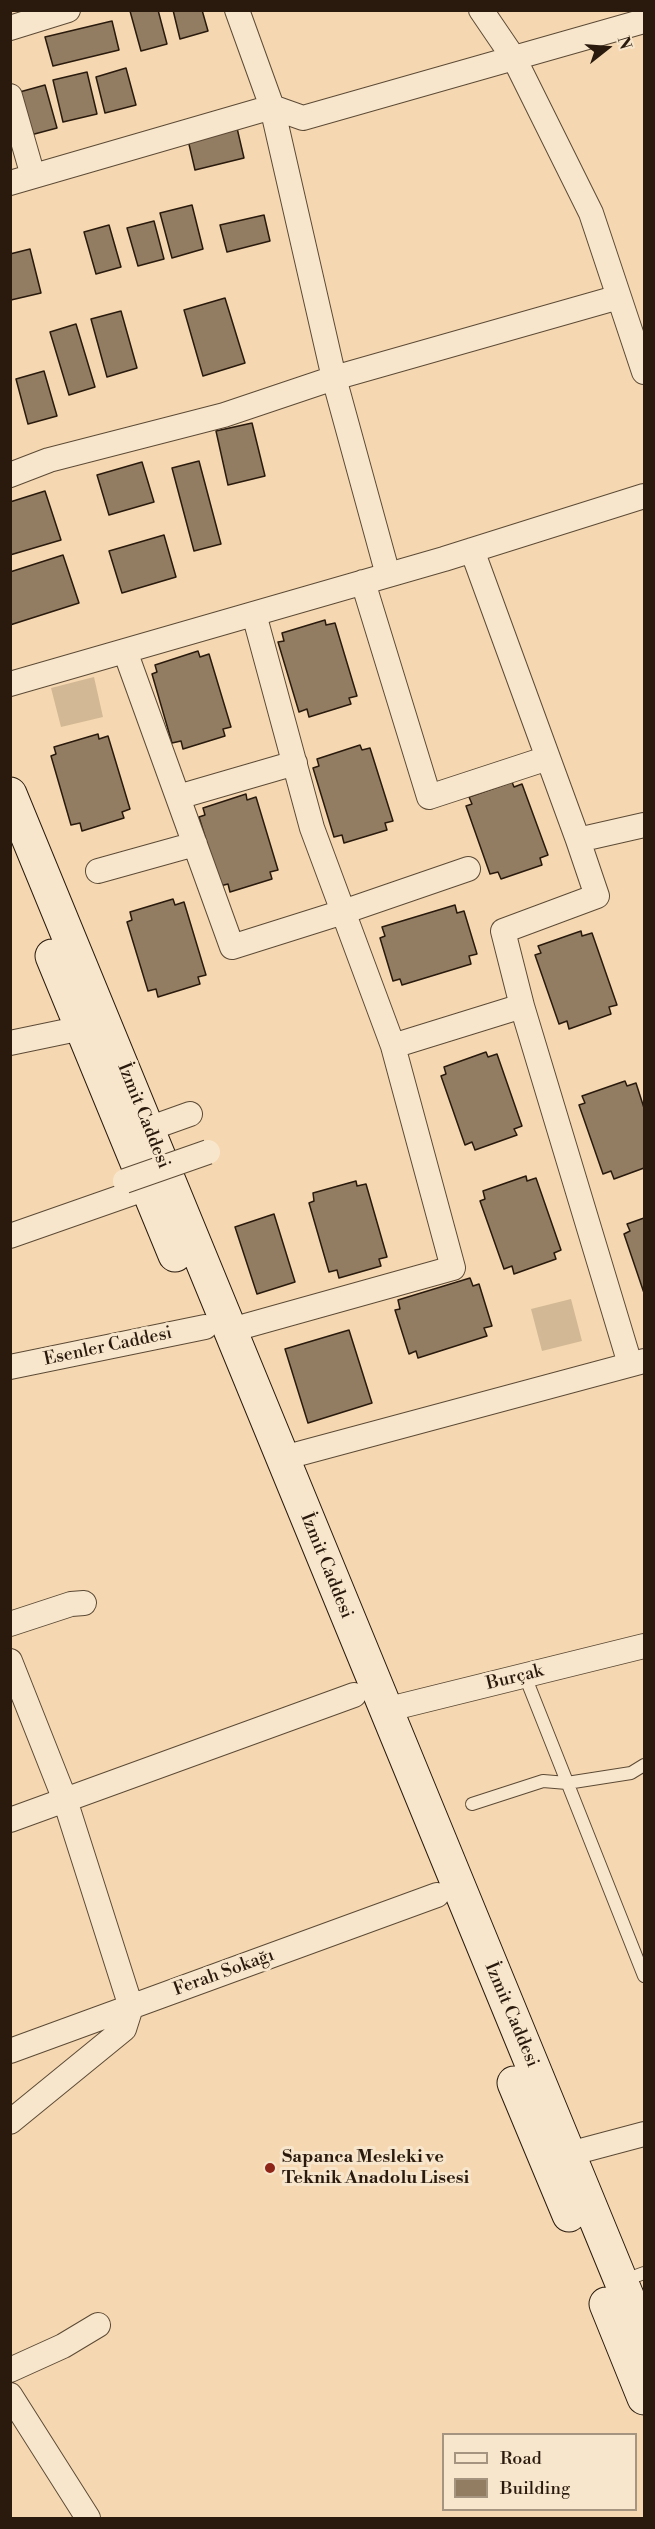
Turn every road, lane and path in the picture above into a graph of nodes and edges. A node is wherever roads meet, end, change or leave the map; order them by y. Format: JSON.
{"nodes":[{"id":1,"x":68,"y":10,"type":"edge"},
{"id":2,"x":237,"y":10,"type":"edge"},
{"id":3,"x":481,"y":10,"type":"edge"},
{"id":4,"x":645,"y":21,"type":"edge"},
{"id":5,"x":10,"y":28,"type":"edge"},
{"id":6,"x":515,"y":60,"type":"junction"},
{"id":7,"x":10,"y":96,"type":"edge"},
{"id":8,"x":272,"y":107,"type":"junction"},
{"id":9,"x":22,"y":180,"type":"edge"},
{"id":10,"x":619,"y":297,"type":"junction"},
{"id":11,"x":645,"y":372,"type":"edge"},
{"id":12,"x":334,"y":378,"type":"junction"},
{"id":13,"x":10,"y":475,"type":"edge"},
{"id":14,"x":645,"y":496,"type":"edge"},
{"id":15,"x":472,"y":550,"type":"junction"},
{"id":16,"x":388,"y":575,"type":"junction"},
{"id":17,"x":363,"y":582,"type":"junction"},
{"id":18,"x":254,"y":614,"type":"junction"},
{"id":19,"x":125,"y":651,"type":"junction"},
{"id":20,"x":10,"y":684,"type":"edge"},
{"id":21,"x":548,"y":758,"type":"junction"},
{"id":22,"x":295,"y":764,"type":"junction"},
{"id":23,"x":10,"y":794,"type":"edge"},
{"id":24,"x":178,"y":797,"type":"junction"},
{"id":25,"x":645,"y":825,"type":"edge"},
{"id":26,"x":578,"y":840,"type":"junction"},
{"id":27,"x":195,"y":844,"type":"junction"},
{"id":28,"x":10,"y":854,"type":"edge"},
{"id":29,"x":468,"y":869,"type":"dead end"},
{"id":30,"x":98,"y":871,"type":"dead end"},
{"id":31,"x":343,"y":912,"type":"junction"},
{"id":32,"x":522,"y":1006,"type":"junction"},
{"id":33,"x":82,"y":1028,"type":"junction"},
{"id":34,"x":10,"y":1042,"type":"edge"},
{"id":35,"x":393,"y":1046,"type":"junction"},
{"id":36,"x":190,"y":1113,"type":"dead end"},
{"id":37,"x":148,"y":1129,"type":"junction"},
{"id":38,"x":208,"y":1152,"type":"dead end"},
{"id":39,"x":136,"y":1184,"type":"junction"},
{"id":40,"x":10,"y":1236,"type":"edge"},
{"id":41,"x":218,"y":1328,"type":"junction"},
{"id":42,"x":637,"y":1362,"type":"edge"},
{"id":43,"x":10,"y":1367,"type":"edge"},
{"id":44,"x":283,"y":1458,"type":"junction"},
{"id":45,"x":84,"y":1603,"type":"dead end"},
{"id":46,"x":10,"y":1624,"type":"edge"},
{"id":47,"x":645,"y":1646,"type":"edge"},
{"id":48,"x":10,"y":1661,"type":"edge"},
{"id":49,"x":525,"y":1676,"type":"junction"},
{"id":50,"x":354,"y":1695,"type":"junction"},
{"id":51,"x":385,"y":1710,"type":"junction"},
{"id":52,"x":645,"y":1765,"type":"edge"},
{"id":53,"x":567,"y":1783,"type":"junction"},
{"id":54,"x":65,"y":1800,"type":"junction"},
{"id":55,"x":472,"y":1804,"type":"dead end"},
{"id":56,"x":10,"y":1820,"type":"edge"},
{"id":57,"x":437,"y":1895,"type":"junction"},
{"id":58,"x":645,"y":1976,"type":"edge"},
{"id":59,"x":131,"y":2007,"type":"junction"},
{"id":60,"x":10,"y":2051,"type":"edge"},
{"id":61,"x":10,"y":2122,"type":"edge"},
{"id":62,"x":645,"y":2134,"type":"edge"},
{"id":63,"x":569,"y":2154,"type":"junction"},
{"id":64,"x":633,"y":2277,"type":"edge"},
{"id":65,"x":98,"y":2325,"type":"dead end"},
{"id":66,"x":645,"y":2337,"type":"edge"},
{"id":67,"x":10,"y":2370,"type":"edge"},
{"id":68,"x":10,"y":2395,"type":"edge"},
{"id":69,"x":645,"y":2398,"type":"edge"},
{"id":70,"x":88,"y":2518,"type":"edge"}],
"edges":[{"from":1,"to":5,"type":"street"},
{"from":2,"to":8,"type":"street"},
{"from":3,"to":6,"type":"street"},
{"from":4,"to":6,"type":"street"},
{"from":6,"to":8,"type":"street"},
{"from":6,"to":10,"type":"street"},
{"from":7,"to":9,"type":"street"},
{"from":8,"to":9,"type":"street"},
{"from":8,"to":12,"type":"street"},
{"from":10,"to":11,"type":"street"},
{"from":10,"to":12,"type":"street"},
{"from":12,"to":13,"type":"street"},
{"from":12,"to":16,"type":"street"},
{"from":14,"to":15,"type":"street"},
{"from":15,"to":16,"type":"street"},
{"from":15,"to":21,"type":"street"},
{"from":16,"to":17,"type":"street"},
{"from":17,"to":18,"type":"street"},
{"from":17,"to":21,"type":"street"},
{"from":18,"to":19,"type":"street"},
{"from":18,"to":22,"type":"street"},
{"from":19,"to":20,"type":"street"},
{"from":19,"to":24,"type":"street"},
{"from":21,"to":26,"type":"street"},
{"from":22,"to":24,"type":"street"},
{"from":22,"to":31,"type":"street"},
{"from":23,"to":37,"type":"main road","name":"İzmit Caddesi"},
{"from":24,"to":27,"type":"street"},
{"from":25,"to":26,"type":"street"},
{"from":26,"to":32,"type":"street"},
{"from":27,"to":30,"type":"street"},
{"from":27,"to":31,"type":"street"},
{"from":28,"to":33,"type":"main road","name":"İzmit Caddesi"},
{"from":29,"to":31,"type":"street"},
{"from":31,"to":35,"type":"street"},
{"from":32,"to":35,"type":"street"},
{"from":32,"to":42,"type":"street"},
{"from":33,"to":34,"type":"street"},
{"from":33,"to":39,"type":"main road","name":"İzmit Caddesi"},
{"from":35,"to":41,"type":"street","name":"Esenler Caddesi"},
{"from":36,"to":37,"type":"street"},
{"from":37,"to":41,"type":"main road","name":"İzmit Caddesi"},
{"from":38,"to":39,"type":"street","bridge":true},
{"from":39,"to":40,"type":"street"},
{"from":39,"to":41,"type":"main road","name":"İzmit Caddesi"},
{"from":41,"to":43,"type":"street","name":"Esenler Caddesi"},
{"from":41,"to":44,"type":"main road","name":"İzmit Caddesi"},
{"from":41,"to":50,"type":"main road","name":"İzmit Caddesi"},
{"from":42,"to":44,"type":"street"},
{"from":44,"to":51,"type":"main road","name":"İzmit Caddesi"},
{"from":45,"to":46,"type":"street"},
{"from":47,"to":49,"type":"street","name":"Burçak"},
{"from":48,"to":54,"type":"street"},
{"from":49,"to":51,"type":"street","name":"Burçak"},
{"from":49,"to":53,"type":"lane"},
{"from":50,"to":54,"type":"street"},
{"from":50,"to":57,"type":"main road","name":"İzmit Caddesi"},
{"from":51,"to":63,"type":"main road","name":"İzmit Caddesi"},
{"from":52,"to":53,"type":"lane"},
{"from":53,"to":55,"type":"lane"},
{"from":53,"to":58,"type":"lane"},
{"from":54,"to":56,"type":"street"},
{"from":54,"to":59,"type":"street"},
{"from":57,"to":59,"type":"street","name":"Ferah Sokağı"},
{"from":57,"to":69,"type":"main road","name":"İzmit Caddesi"},
{"from":59,"to":60,"type":"street","name":"Ferah Sokağı"},
{"from":59,"to":61,"type":"street"},
{"from":62,"to":63,"type":"street"},
{"from":63,"to":64,"type":"main road","name":"İzmit Caddesi"},
{"from":64,"to":66,"type":"main road","name":"İzmit Caddesi"},
{"from":65,"to":67,"type":"street"},
{"from":68,"to":70,"type":"street"}]}
